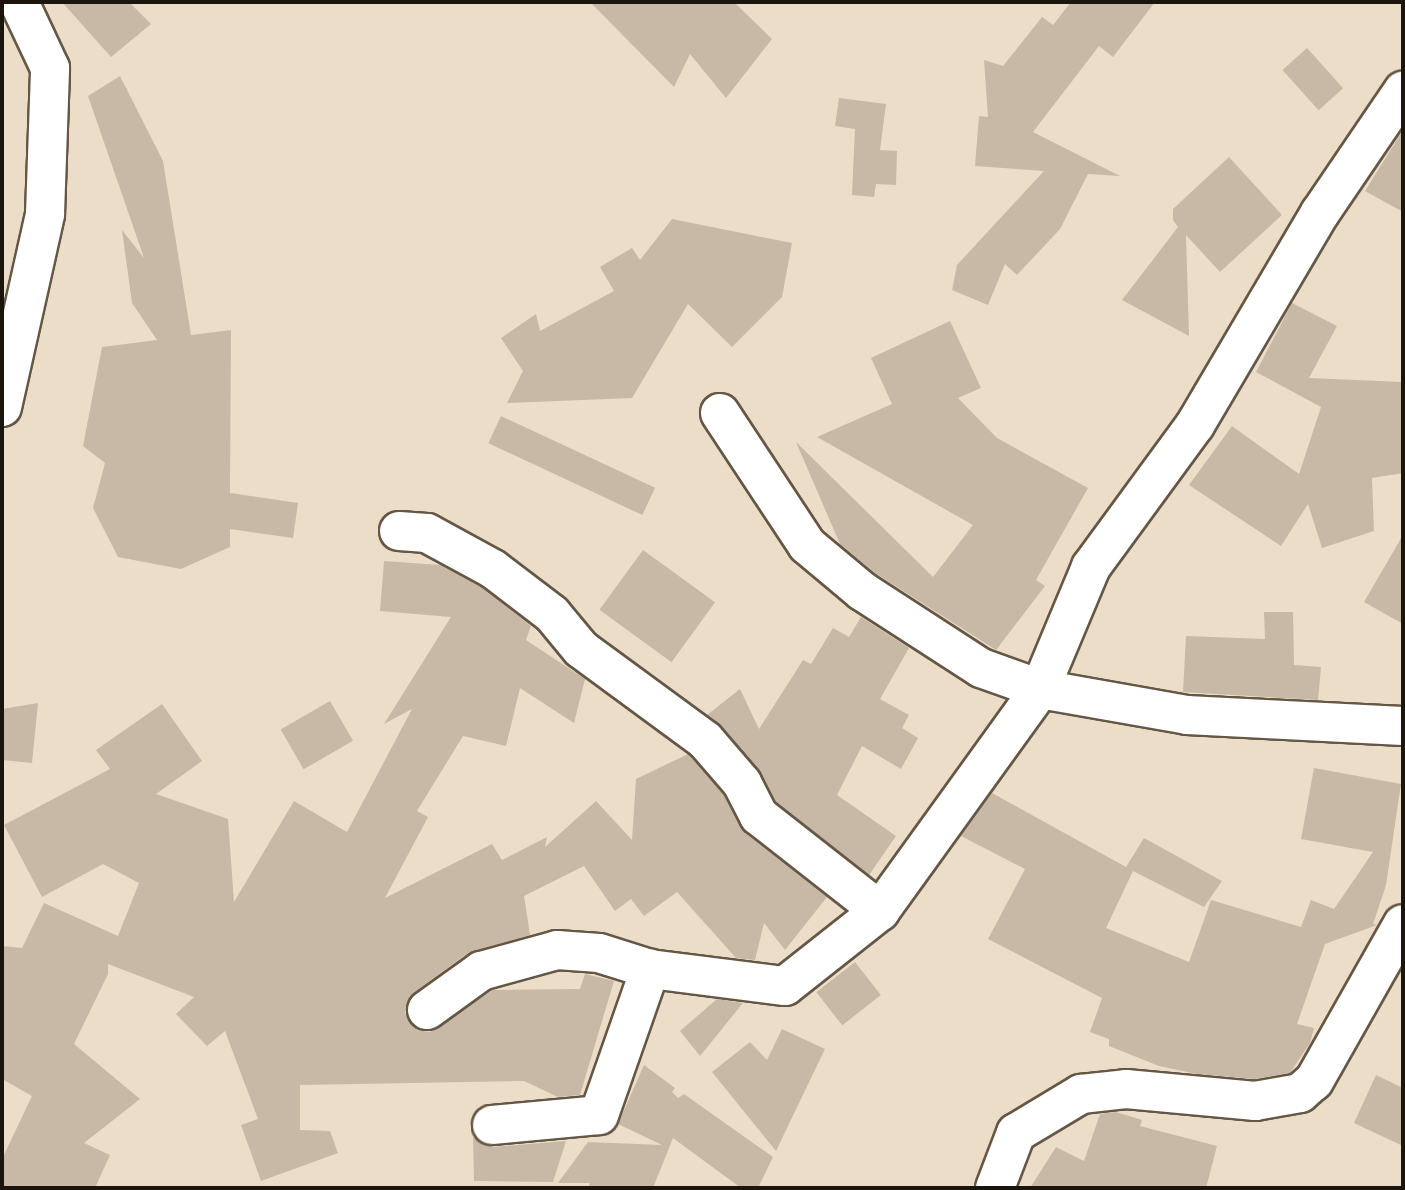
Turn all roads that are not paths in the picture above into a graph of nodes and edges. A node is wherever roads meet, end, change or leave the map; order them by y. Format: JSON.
{"nodes":[{"id":1,"x":19,"y":2,"type":"edge"},
{"id":2,"x":1403,"y":91,"type":"edge"},
{"id":3,"x":2,"y":407,"type":"edge"},
{"id":4,"x":720,"y":413,"type":"dead end"},
{"id":5,"x":399,"y":531,"type":"dead end"},
{"id":6,"x":1040,"y":689,"type":"junction"},
{"id":7,"x":1403,"y":726,"type":"edge"},
{"id":8,"x":880,"y":911,"type":"junction"},
{"id":9,"x":1403,"y":924,"type":"edge"},
{"id":10,"x":650,"y":970,"type":"junction"},
{"id":11,"x":427,"y":1010,"type":"dead end"},
{"id":12,"x":492,"y":1125,"type":"dead end"},
{"id":13,"x":995,"y":1188,"type":"edge"}],
"edges":[{"from":1,"to":3,"type":"street"},
{"from":2,"to":6,"type":"street"},
{"from":4,"to":6,"type":"street"},
{"from":5,"to":8,"type":"street"},
{"from":6,"to":7,"type":"street"},
{"from":6,"to":8,"type":"street"},
{"from":8,"to":10,"type":"street"},
{"from":9,"to":13,"type":"street"},
{"from":10,"to":11,"type":"street"},
{"from":10,"to":12,"type":"street"}]}
